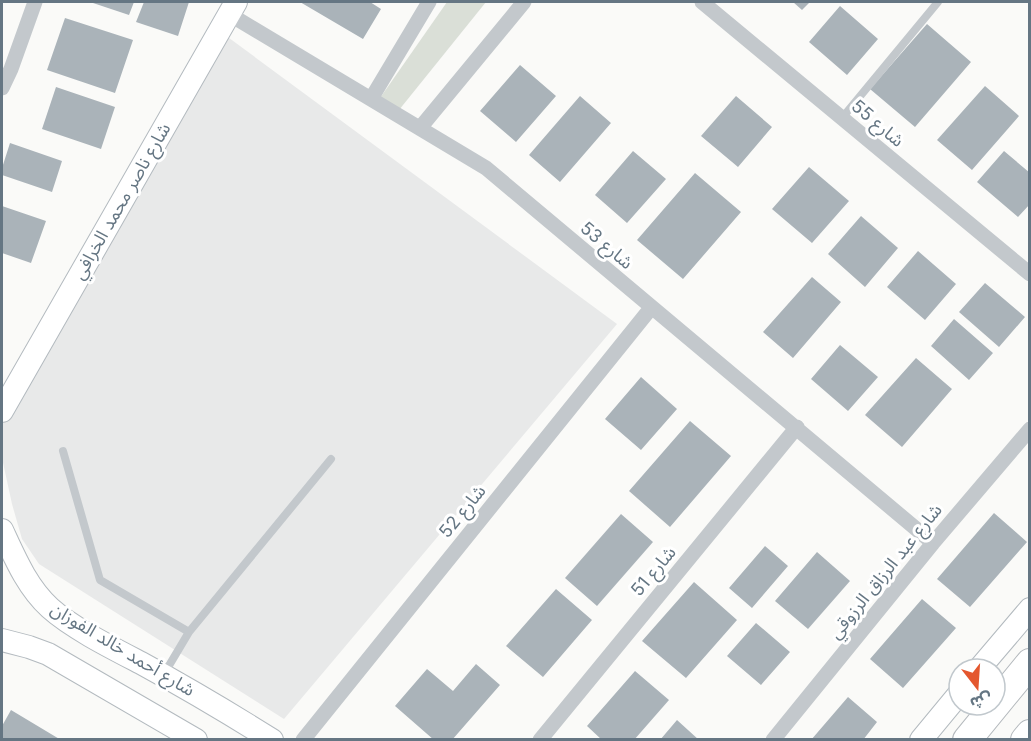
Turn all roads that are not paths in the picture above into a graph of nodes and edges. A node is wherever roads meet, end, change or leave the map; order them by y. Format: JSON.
{"nodes":[{"id":1,"x":35,"y":2,"type":"edge"},
{"id":2,"x":429,"y":2,"type":"edge"},
{"id":3,"x":524,"y":2,"type":"edge"},
{"id":4,"x":702,"y":2,"type":"edge"},
{"id":5,"x":938,"y":2,"type":"edge"},
{"id":6,"x":233,"y":8,"type":"edge"},
{"id":7,"x":2,"y":88,"type":"edge"},
{"id":8,"x":370,"y":99,"type":"junction"},
{"id":9,"x":842,"y":118,"type":"junction"},
{"id":10,"x":420,"y":128,"type":"junction"},
{"id":11,"x":1029,"y":274,"type":"edge"},
{"id":12,"x":651,"y":308,"type":"junction"},
{"id":13,"x":3,"y":406,"type":"edge"},
{"id":14,"x":797,"y":427,"type":"junction"},
{"id":15,"x":1029,"y":429,"type":"edge"},
{"id":16,"x":63,"y":451,"type":"dead end"},
{"id":17,"x":331,"y":459,"type":"dead end"},
{"id":18,"x":2,"y":530,"type":"edge"},
{"id":19,"x":933,"y":543,"type":"junction"},
{"id":20,"x":2,"y":572,"type":"edge"},
{"id":21,"x":1029,"y":609,"type":"edge"},
{"id":22,"x":189,"y":632,"type":"junction"},
{"id":23,"x":2,"y":640,"type":"edge"},
{"id":24,"x":989,"y":657,"type":"edge"},
{"id":25,"x":1029,"y":663,"type":"edge"},
{"id":26,"x":163,"y":675,"type":"junction"},
{"id":27,"x":199,"y":695,"type":"junction"},
{"id":28,"x":947,"y":709,"type":"edge"},
{"id":29,"x":188,"y":734,"type":"edge"},
{"id":30,"x":1029,"y":734,"type":"edge"},
{"id":31,"x":272,"y":740,"type":"edge"},
{"id":32,"x":303,"y":740,"type":"edge"},
{"id":33,"x":540,"y":740,"type":"edge"},
{"id":34,"x":773,"y":740,"type":"edge"},
{"id":35,"x":921,"y":740,"type":"edge"},
{"id":36,"x":967,"y":740,"type":"edge"},
{"id":37,"x":1024,"y":740,"type":"edge"}],
"edges":[{"from":1,"to":7,"type":"street"},
{"from":2,"to":8,"type":"street"},
{"from":3,"to":10,"type":"street"},
{"from":4,"to":9,"type":"street","name":"شارع 55"},
{"from":5,"to":9,"type":"lane"},
{"from":6,"to":8,"type":"street","name":"شارع 53"},
{"from":6,"to":13,"type":"main road","name":"شارع ناصر محمد الخرافي"},
{"from":8,"to":10,"type":"street","name":"شارع 53"},
{"from":9,"to":11,"type":"street","name":"شارع 55"},
{"from":10,"to":12,"type":"street","name":"شارع 53"},
{"from":12,"to":14,"type":"street","name":"شارع 53"},
{"from":12,"to":32,"type":"street","name":"شارع 52"},
{"from":14,"to":19,"type":"street","name":"شارع 53"},
{"from":14,"to":33,"type":"street","name":"شارع 51"},
{"from":15,"to":19,"type":"street","name":"شارع عبد الرزاق الرزوقي"},
{"from":16,"to":22,"type":"lane"},
{"from":17,"to":22,"type":"lane"},
{"from":18,"to":20,"type":"main road"},
{"from":18,"to":26,"type":"main road","name":"شارع أحمد خالد الفوزان"},
{"from":19,"to":34,"type":"street","name":"شارع عبد الرزاق الرزوقي"},
{"from":21,"to":24,"type":"main road"},
{"from":22,"to":26,"type":"lane"},
{"from":23,"to":29,"type":"main road"},
{"from":25,"to":36,"type":"highway"},
{"from":26,"to":27,"type":"main road","name":"شارع أحمد خالد الفوزان"},
{"from":27,"to":29,"type":"main road"},
{"from":27,"to":31,"type":"main road","name":"شارع أحمد خالد الفوزان"},
{"from":28,"to":35,"type":"main road"},
{"from":30,"to":37,"type":"highway"}]}
